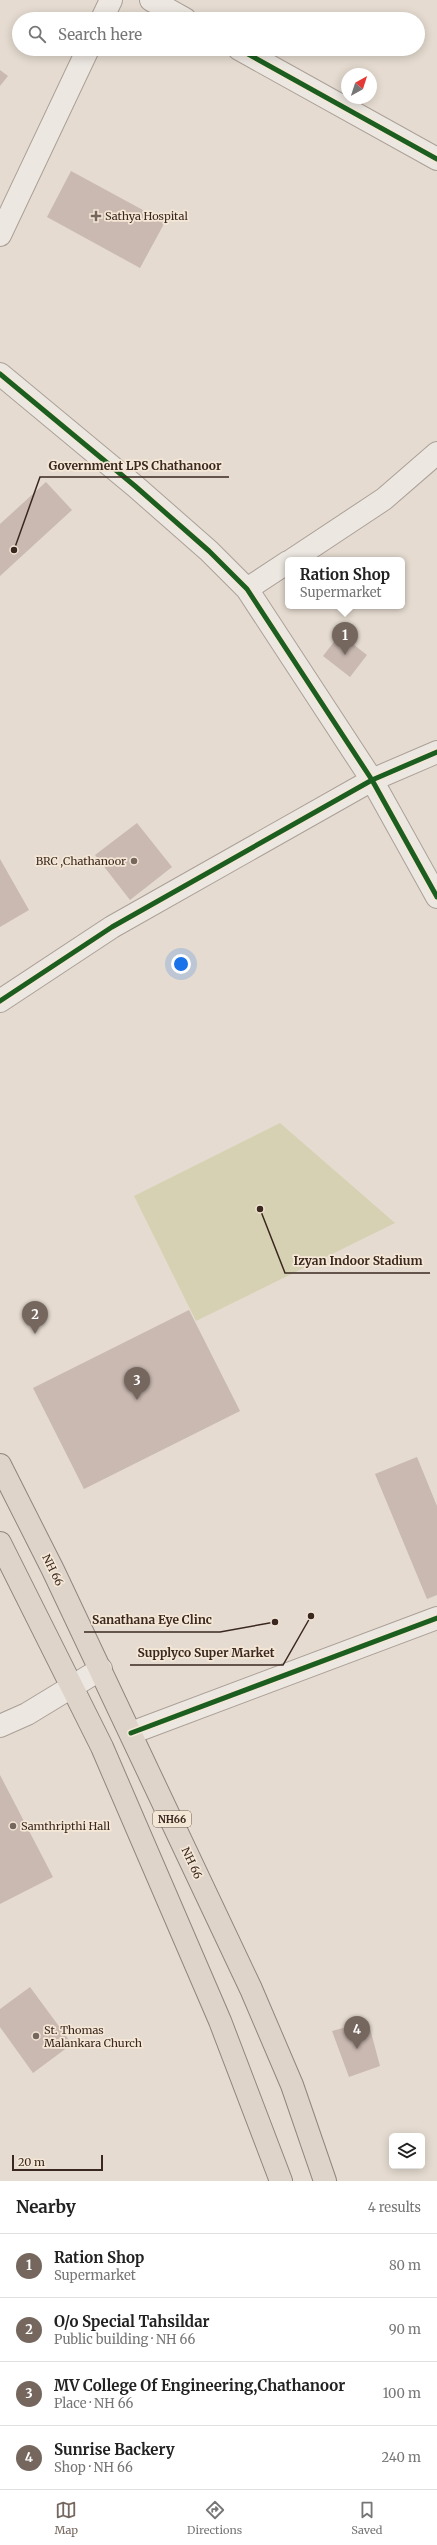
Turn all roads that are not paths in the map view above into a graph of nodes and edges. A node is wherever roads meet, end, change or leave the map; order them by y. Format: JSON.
{"nodes":[{"id":1,"x":111,"y":0,"type":"edge"},
{"id":2,"x":151,"y":0,"type":"edge"},
{"id":3,"x":105,"y":12,"type":"edge"},
{"id":4,"x":172,"y":12,"type":"edge"},
{"id":5,"x":85,"y":56,"type":"edge"},
{"id":6,"x":252,"y":56,"type":"edge"},
{"id":7,"x":437,"y":159,"type":"edge"},
{"id":8,"x":0,"y":235,"type":"edge"},
{"id":9,"x":0,"y":374,"type":"edge"},
{"id":10,"x":437,"y":453,"type":"edge"},
{"id":11,"x":297,"y":557,"type":"edge"},
{"id":12,"x":285,"y":564,"type":"edge"},
{"id":13,"x":247,"y":589,"type":"junction"},
{"id":14,"x":437,"y":752,"type":"edge"},
{"id":15,"x":372,"y":780,"type":"junction"},
{"id":16,"x":437,"y":896,"type":"edge"},
{"id":17,"x":0,"y":1001,"type":"edge"},
{"id":18,"x":0,"y":1465,"type":"edge"},
{"id":19,"x":0,"y":1543,"type":"edge"},
{"id":20,"x":437,"y":1618,"type":"edge"},
{"id":21,"x":101,"y":1670,"type":"junction"},
{"id":22,"x":72,"y":1687,"type":"junction"},
{"id":23,"x":0,"y":1726,"type":"edge"},
{"id":24,"x":131,"y":1733,"type":"junction"},
{"id":25,"x":281,"y":2181,"type":"edge"},
{"id":26,"x":325,"y":2181,"type":"edge"}],
"edges":[{"from":1,"to":3,"type":"street"},
{"from":2,"to":4,"type":"street"},
{"from":5,"to":8,"type":"street"},
{"from":6,"to":7,"type":"street"},
{"from":9,"to":13,"type":"street"},
{"from":10,"to":11,"type":"street"},
{"from":12,"to":13,"type":"street"},
{"from":13,"to":15,"type":"street"},
{"from":14,"to":15,"type":"street"},
{"from":15,"to":16,"type":"street"},
{"from":15,"to":17,"type":"street"},
{"from":18,"to":21,"type":"highway","name":"NH 66","number":"NH66"},
{"from":19,"to":22,"type":"highway","number":"NH66"},
{"from":20,"to":24,"type":"street"},
{"from":21,"to":22,"type":"street"},
{"from":21,"to":24,"type":"highway","name":"NH 66","number":"NH66"},
{"from":22,"to":23,"type":"street"},
{"from":22,"to":25,"type":"highway","number":"NH66"},
{"from":24,"to":26,"type":"highway","name":"NH 66","number":"NH66"}]}
